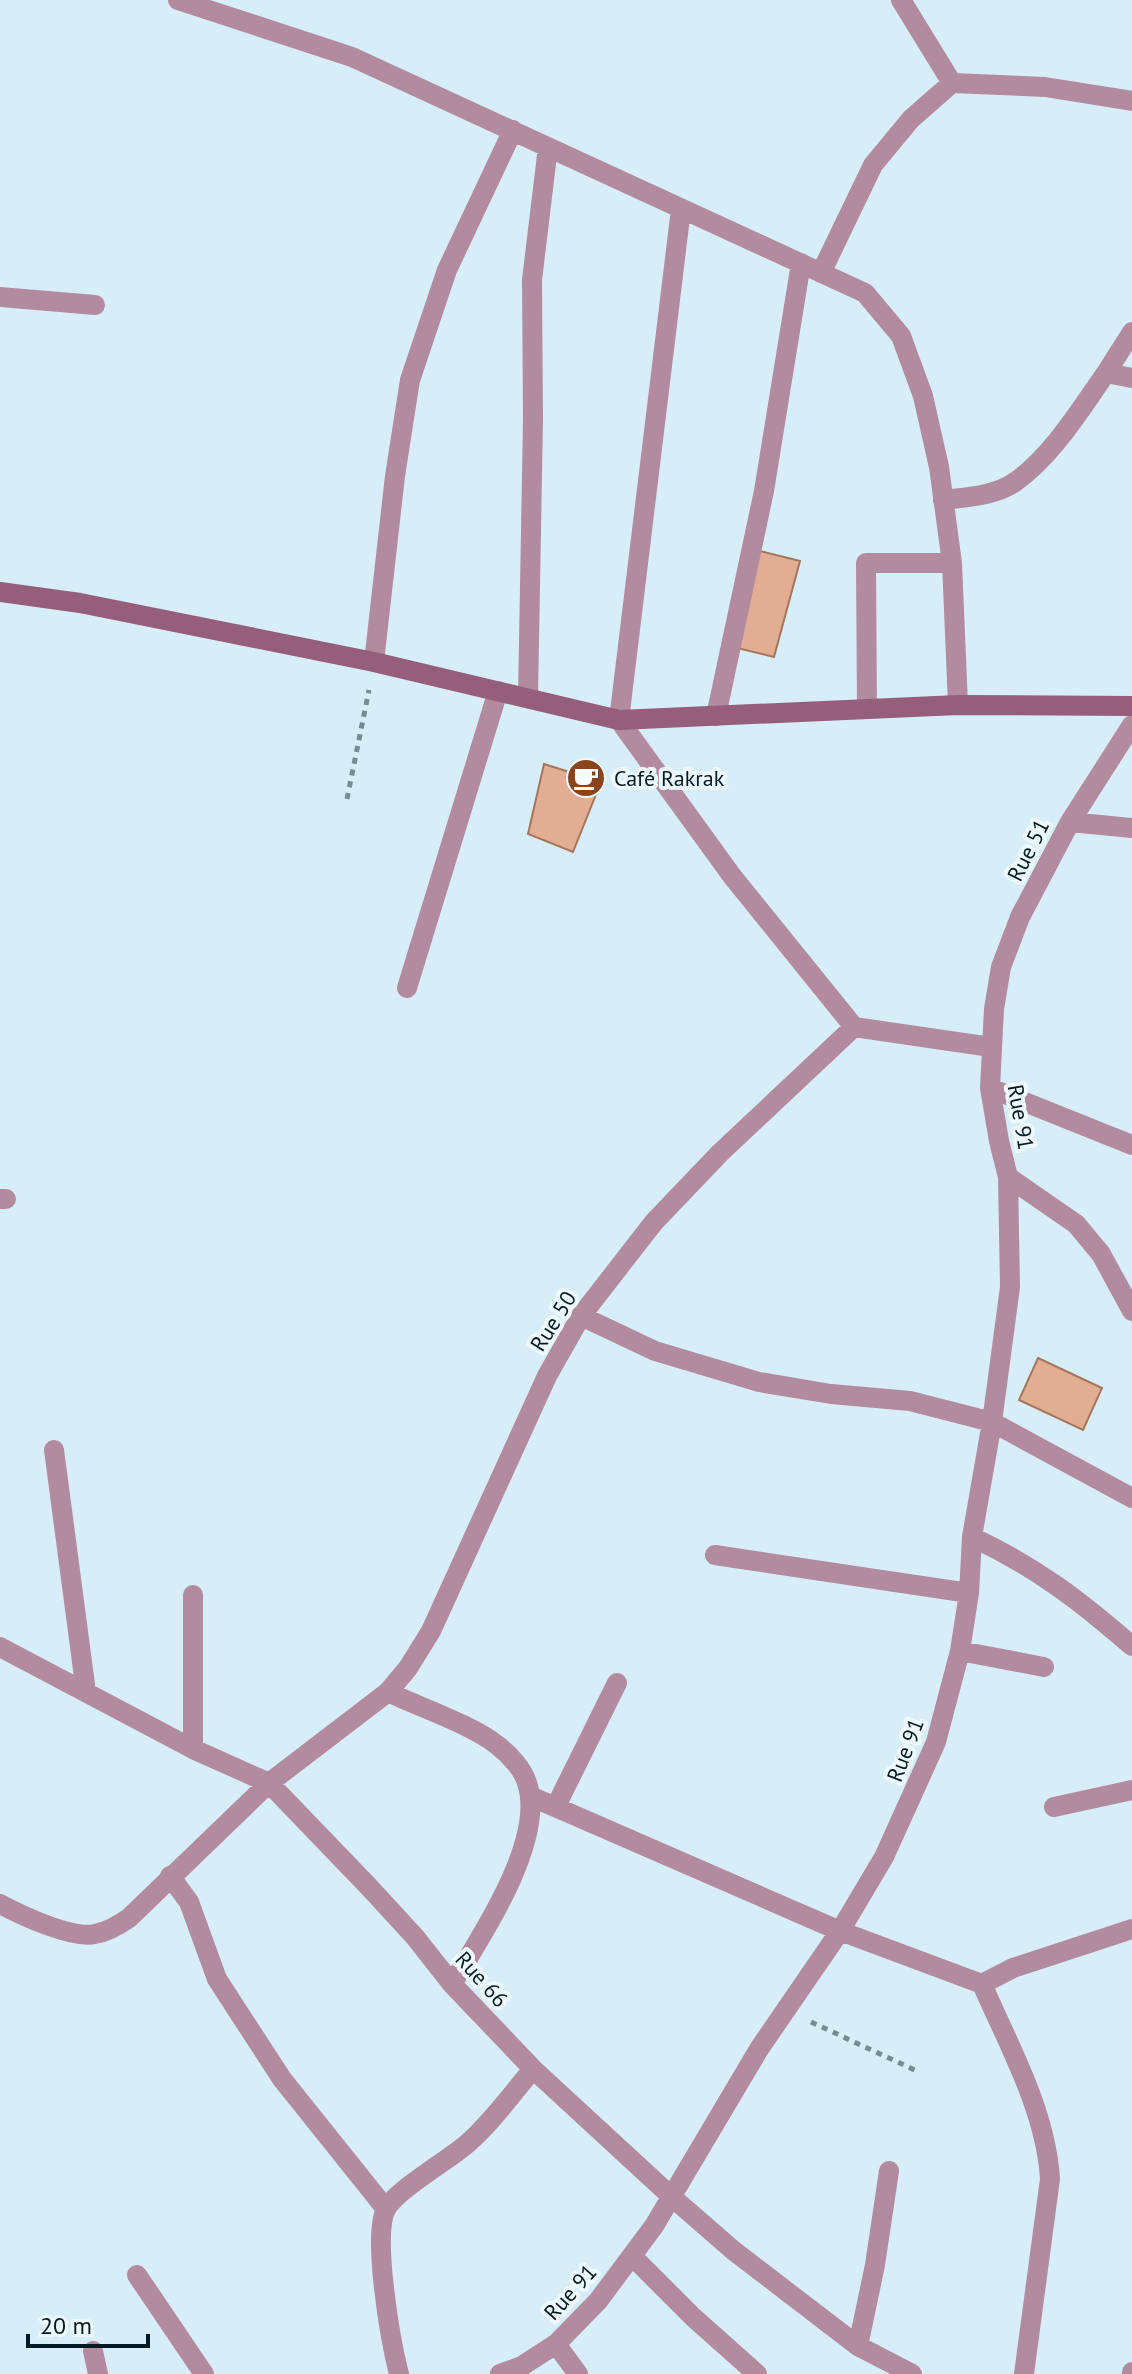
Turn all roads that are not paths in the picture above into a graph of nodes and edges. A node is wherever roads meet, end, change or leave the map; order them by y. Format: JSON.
{"nodes":[{"id":1,"x":178,"y":0,"type":"edge"},
{"id":2,"x":901,"y":0,"type":"edge"},
{"id":3,"x":952,"y":83,"type":"junction"},
{"id":4,"x":1132,"y":101,"type":"edge"},
{"id":5,"x":513,"y":130,"type":"junction"},
{"id":6,"x":548,"y":147,"type":"junction"},
{"id":7,"x":681,"y":209,"type":"junction"},
{"id":8,"x":801,"y":263,"type":"junction"},
{"id":9,"x":821,"y":273,"type":"junction"},
{"id":10,"x":0,"y":297,"type":"edge"},
{"id":11,"x":95,"y":305,"type":"dead end"},
{"id":12,"x":1132,"y":332,"type":"edge"},
{"id":13,"x":1106,"y":373,"type":"junction"},
{"id":14,"x":1132,"y":378,"type":"edge"},
{"id":15,"x":943,"y":500,"type":"junction"},
{"id":16,"x":952,"y":563,"type":"junction"},
{"id":17,"x":0,"y":592,"type":"edge"},
{"id":18,"x":374,"y":662,"type":"junction"},
{"id":19,"x":498,"y":691,"type":"junction"},
{"id":20,"x":528,"y":698,"type":"junction"},
{"id":21,"x":958,"y":705,"type":"junction"},
{"id":22,"x":1132,"y":706,"type":"edge"},
{"id":23,"x":867,"y":709,"type":"junction"},
{"id":24,"x":716,"y":716,"type":"junction"},
{"id":25,"x":619,"y":720,"type":"junction"},
{"id":26,"x":1132,"y":725,"type":"edge"},
{"id":27,"x":1070,"y":822,"type":"junction"},
{"id":28,"x":1132,"y":828,"type":"edge"},
{"id":29,"x":407,"y":988,"type":"dead end"},
{"id":30,"x":994,"y":1009,"type":"joint"},
{"id":31,"x":854,"y":1027,"type":"junction"},
{"id":32,"x":991,"y":1047,"type":"junction"},
{"id":33,"x":990,"y":1088,"type":"junction"},
{"id":34,"x":1132,"y":1145,"type":"edge"},
{"id":35,"x":1008,"y":1177,"type":"junction"},
{"id":36,"x":1132,"y":1311,"type":"edge"},
{"id":37,"x":581,"y":1316,"type":"junction"},
{"id":38,"x":992,"y":1422,"type":"junction"},
{"id":39,"x":54,"y":1450,"type":"dead end"},
{"id":40,"x":1132,"y":1498,"type":"edge"},
{"id":41,"x":972,"y":1537,"type":"junction"},
{"id":42,"x":715,"y":1555,"type":"dead end"},
{"id":43,"x":969,"y":1593,"type":"junction"},
{"id":44,"x":193,"y":1595,"type":"dead end"},
{"id":45,"x":1132,"y":1646,"type":"edge"},
{"id":46,"x":0,"y":1647,"type":"edge"},
{"id":47,"x":960,"y":1651,"type":"junction"},
{"id":48,"x":1044,"y":1667,"type":"dead end"},
{"id":49,"x":617,"y":1683,"type":"dead end"},
{"id":50,"x":86,"y":1692,"type":"junction"},
{"id":51,"x":388,"y":1692,"type":"junction"},
{"id":52,"x":193,"y":1749,"type":"junction"},
{"id":53,"x":269,"y":1783,"type":"junction"},
{"id":54,"x":1132,"y":1790,"type":"edge"},
{"id":55,"x":530,"y":1796,"type":"junction"},
{"id":56,"x":556,"y":1806,"type":"junction"},
{"id":57,"x":1054,"y":1807,"type":"dead end"},
{"id":58,"x":170,"y":1876,"type":"junction"},
{"id":59,"x":0,"y":1904,"type":"edge"},
{"id":60,"x":1132,"y":1929,"type":"edge"},
{"id":61,"x":840,"y":1931,"type":"junction"},
{"id":62,"x":452,"y":1984,"type":"junction"},
{"id":63,"x":982,"y":1984,"type":"junction"},
{"id":64,"x":533,"y":2069,"type":"junction"},
{"id":65,"x":889,"y":2171,"type":"dead end"},
{"id":66,"x":673,"y":2198,"type":"junction"},
{"id":67,"x":386,"y":2209,"type":"junction"},
{"id":68,"x":632,"y":2256,"type":"junction"},
{"id":69,"x":137,"y":2275,"type":"dead end"},
{"id":70,"x":556,"y":2344,"type":"junction"},
{"id":71,"x":858,"y":2346,"type":"junction"},
{"id":72,"x":93,"y":2351,"type":"dead end"},
{"id":73,"x":524,"y":2370,"type":"edge"},
{"id":74,"x":98,"y":2374,"type":"edge"},
{"id":75,"x":204,"y":2374,"type":"edge"},
{"id":76,"x":399,"y":2374,"type":"edge"},
{"id":77,"x":500,"y":2374,"type":"edge"},
{"id":78,"x":578,"y":2374,"type":"edge"},
{"id":79,"x":757,"y":2374,"type":"edge"},
{"id":80,"x":912,"y":2374,"type":"edge"},
{"id":81,"x":1024,"y":2374,"type":"edge"}],
"edges":[{"from":1,"to":5,"type":"street"},
{"from":2,"to":3,"type":"street"},
{"from":3,"to":4,"type":"street"},
{"from":3,"to":9,"type":"street"},
{"from":5,"to":6,"type":"street"},
{"from":5,"to":18,"type":"street"},
{"from":6,"to":7,"type":"street"},
{"from":6,"to":20,"type":"street"},
{"from":7,"to":8,"type":"street"},
{"from":7,"to":25,"type":"street"},
{"from":8,"to":9,"type":"street"},
{"from":8,"to":24,"type":"street"},
{"from":9,"to":15,"type":"street"},
{"from":10,"to":11,"type":"street"},
{"from":12,"to":13,"type":"street"},
{"from":13,"to":14,"type":"street"},
{"from":13,"to":15,"type":"street"},
{"from":15,"to":16,"type":"street"},
{"from":16,"to":21,"type":"street"},
{"from":16,"to":23,"type":"street"},
{"from":17,"to":18,"type":"street"},
{"from":18,"to":19,"type":"street"},
{"from":19,"to":20,"type":"street"},
{"from":19,"to":29,"type":"street"},
{"from":20,"to":25,"type":"street"},
{"from":21,"to":22,"type":"street"},
{"from":21,"to":23,"type":"street"},
{"from":23,"to":24,"type":"street"},
{"from":24,"to":25,"type":"street"},
{"from":25,"to":31,"type":"street"},
{"from":26,"to":27,"type":"street","name":"Rue 51"},
{"from":27,"to":28,"type":"street"},
{"from":27,"to":30,"type":"street","name":"Rue 51"},
{"from":30,"to":32,"type":"street","name":"Rue 91"},
{"from":31,"to":32,"type":"street"},
{"from":31,"to":37,"type":"street","name":"Rue 50"},
{"from":32,"to":33,"type":"street","name":"Rue 91"},
{"from":33,"to":34,"type":"street"},
{"from":33,"to":35,"type":"street","name":"Rue 91"},
{"from":35,"to":36,"type":"street"},
{"from":35,"to":38,"type":"street","name":"Rue 91"},
{"from":37,"to":38,"type":"street"},
{"from":37,"to":51,"type":"street","name":"Rue 50"},
{"from":38,"to":40,"type":"street"},
{"from":38,"to":41,"type":"street","name":"Rue 91"},
{"from":39,"to":50,"type":"street"},
{"from":41,"to":43,"type":"street","name":"Rue 91"},
{"from":41,"to":45,"type":"street"},
{"from":42,"to":43,"type":"street"},
{"from":43,"to":47,"type":"street","name":"Rue 91"},
{"from":44,"to":52,"type":"street"},
{"from":46,"to":50,"type":"street","name":"Rue 66"},
{"from":47,"to":48,"type":"street"},
{"from":47,"to":61,"type":"street","name":"Rue 91"},
{"from":49,"to":56,"type":"street"},
{"from":50,"to":52,"type":"street","name":"Rue 66"},
{"from":51,"to":53,"type":"street","name":"Rue 50"},
{"from":51,"to":55,"type":"street"},
{"from":52,"to":53,"type":"street","name":"Rue 66"},
{"from":53,"to":58,"type":"street","name":"Rue 50"},
{"from":53,"to":62,"type":"street","name":"Rue 66"},
{"from":54,"to":57,"type":"street"},
{"from":55,"to":56,"type":"street"},
{"from":55,"to":62,"type":"street"},
{"from":56,"to":61,"type":"street"},
{"from":58,"to":59,"type":"street","name":"Rue 50"},
{"from":58,"to":67,"type":"street"},
{"from":60,"to":63,"type":"street"},
{"from":61,"to":63,"type":"street"},
{"from":61,"to":66,"type":"street","name":"Rue 91"},
{"from":62,"to":64,"type":"street","name":"Rue 66"},
{"from":63,"to":81,"type":"street"},
{"from":64,"to":66,"type":"street","name":"Rue 66"},
{"from":64,"to":67,"type":"street"},
{"from":65,"to":71,"type":"street"},
{"from":66,"to":68,"type":"street","name":"Rue 91"},
{"from":66,"to":71,"type":"street","name":"Rue 66"},
{"from":67,"to":76,"type":"street"},
{"from":68,"to":70,"type":"street","name":"Rue 91"},
{"from":68,"to":79,"type":"street"},
{"from":69,"to":75,"type":"street"},
{"from":70,"to":73,"type":"street","name":"Rue 91"},
{"from":70,"to":78,"type":"street"},
{"from":71,"to":80,"type":"street","name":"Rue 66"},
{"from":72,"to":74,"type":"street"},
{"from":73,"to":77,"type":"street","name":"Rue 91"}]}
